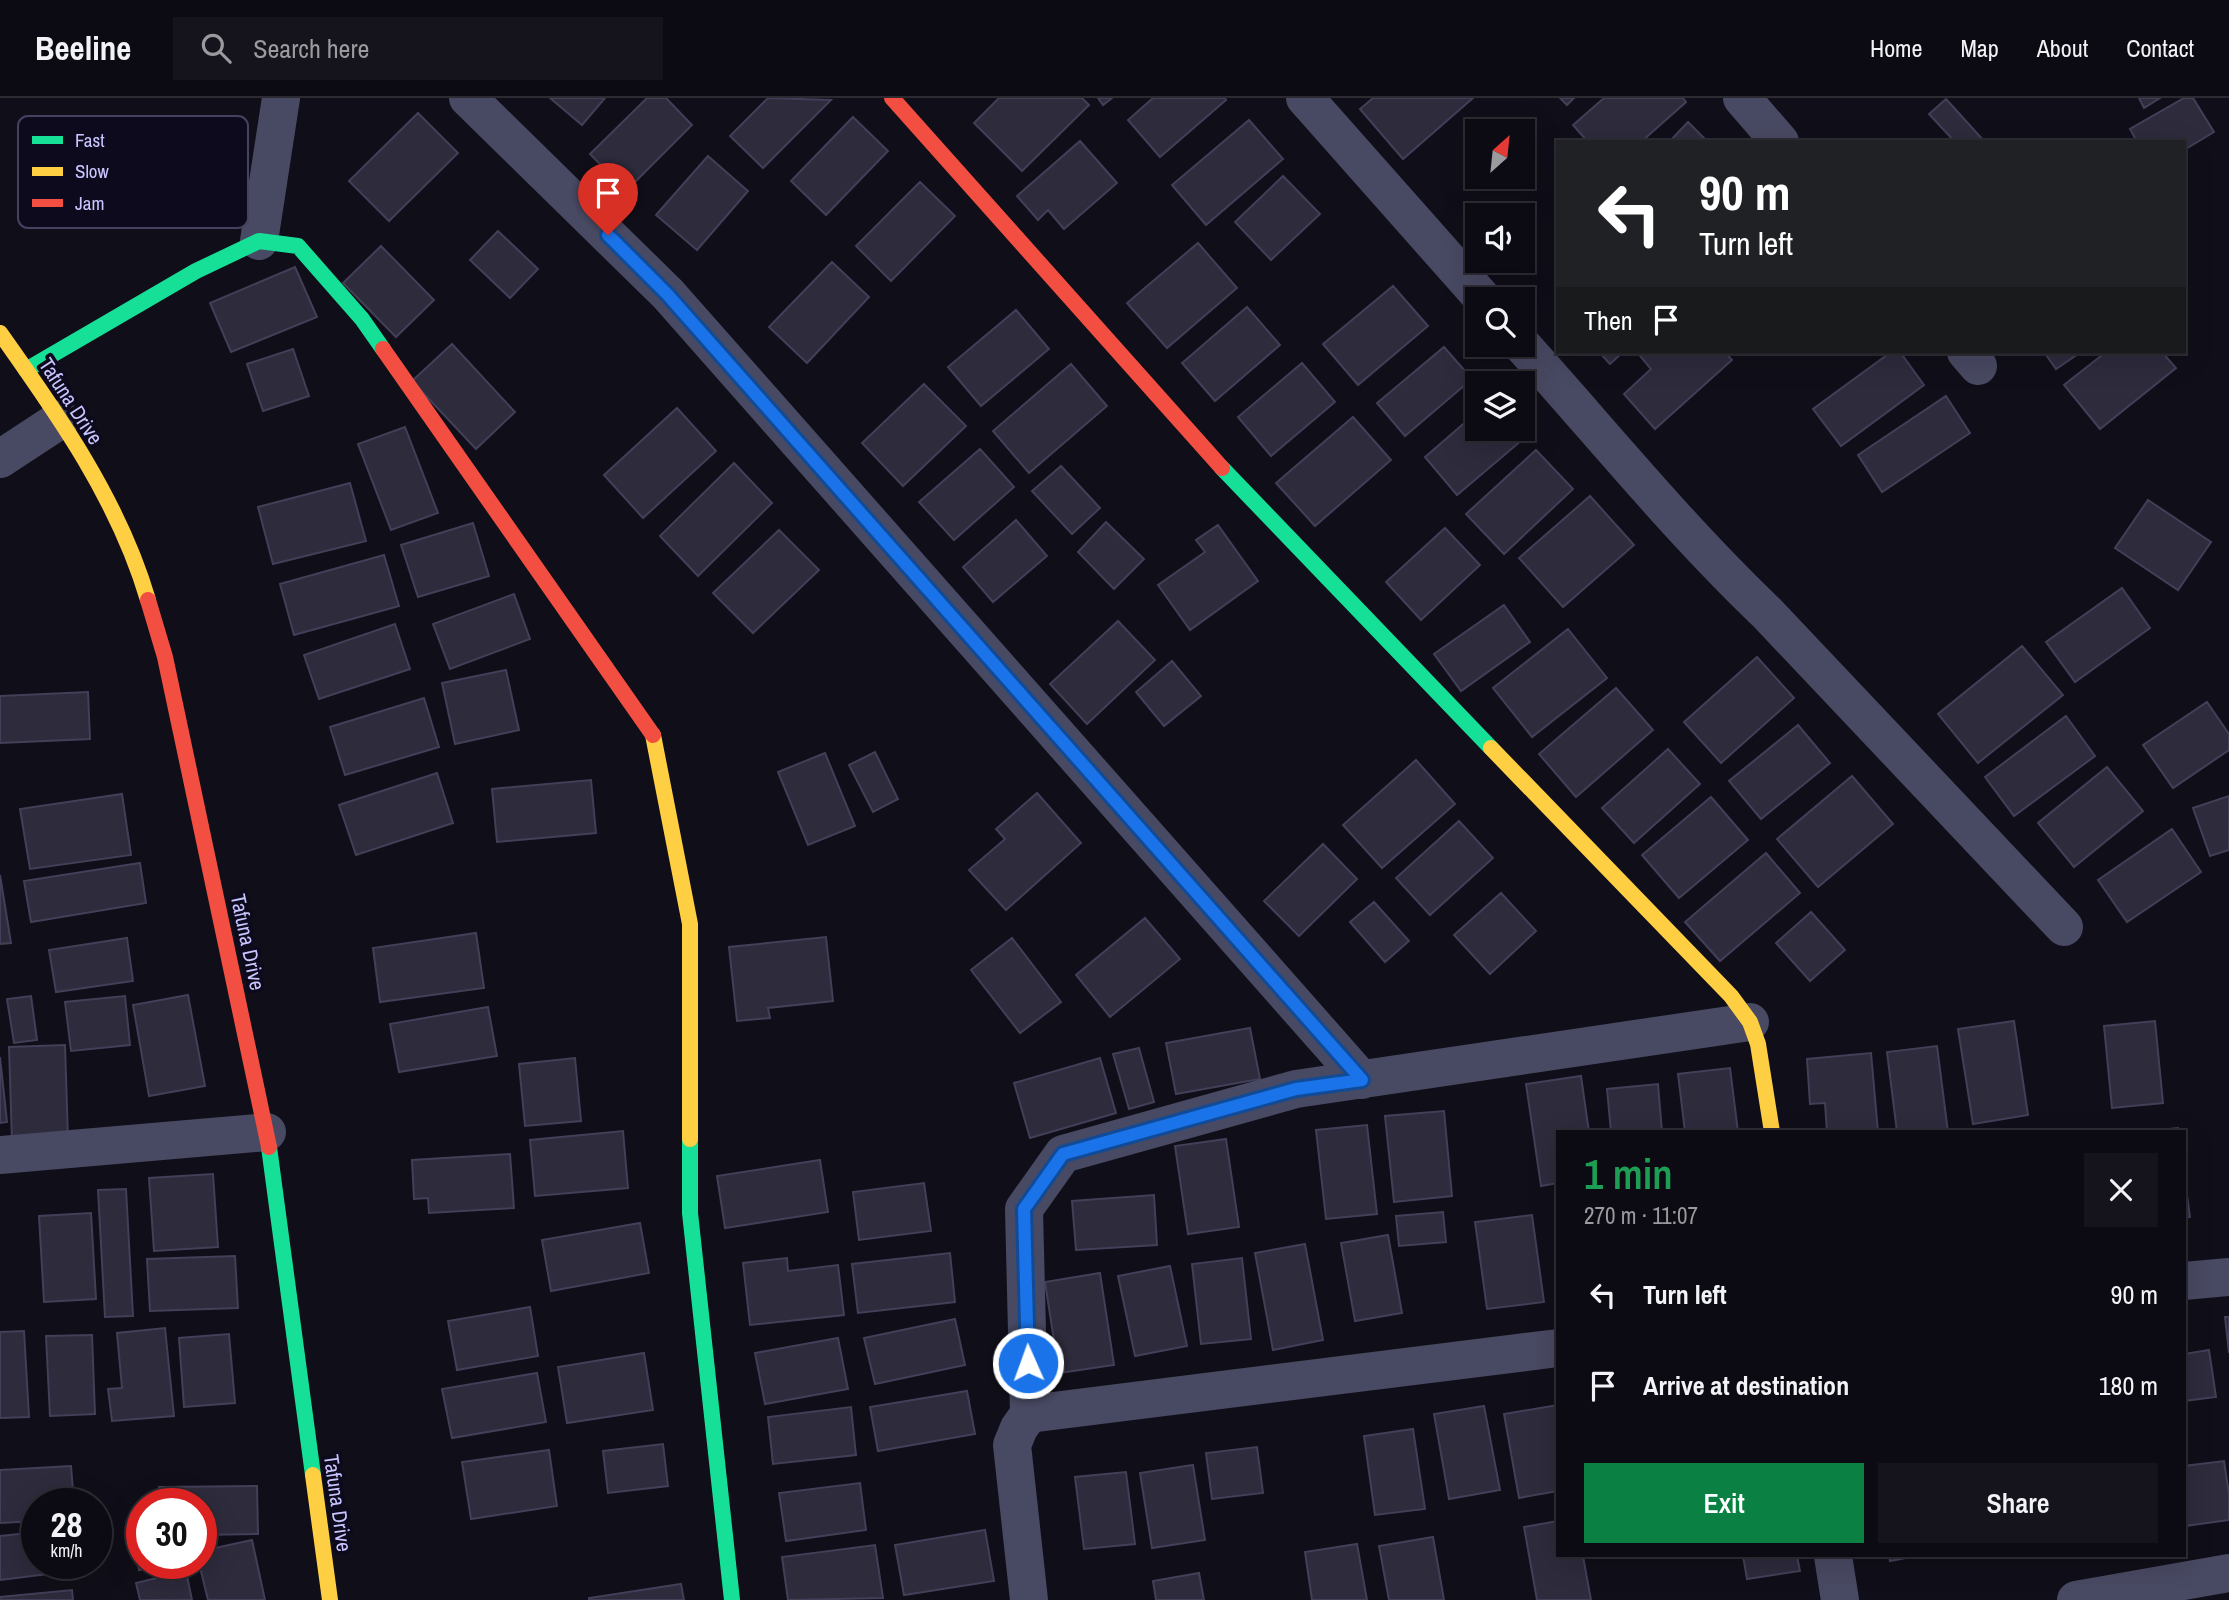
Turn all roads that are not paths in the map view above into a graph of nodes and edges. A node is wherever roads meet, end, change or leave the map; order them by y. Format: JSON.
{"nodes":[{"id":1,"x":281,"y":98,"type":"edge"},
{"id":2,"x":468,"y":98,"type":"edge"},
{"id":3,"x":892,"y":98,"type":"edge"},
{"id":4,"x":1305,"y":98,"type":"edge"},
{"id":5,"x":1742,"y":98,"type":"edge"},
{"id":6,"x":1778,"y":140,"type":"edge"},
{"id":7,"x":260,"y":241,"type":"junction"},
{"id":8,"x":1472,"y":287,"type":"edge"},
{"id":9,"x":0,"y":333,"type":"edge"},
{"id":10,"x":1532,"y":357,"type":"edge"},
{"id":11,"x":26,"y":370,"type":"junction"},
{"id":12,"x":61,"y":419,"type":"junction"},
{"id":13,"x":0,"y":459,"type":"edge"},
{"id":14,"x":2064,"y":927,"type":"dead end"},
{"id":15,"x":1750,"y":1022,"type":"junction"},
{"id":16,"x":1362,"y":1080,"type":"junction"},
{"id":17,"x":1772,"y":1130,"type":"edge"},
{"id":18,"x":267,"y":1132,"type":"junction"},
{"id":19,"x":0,"y":1155,"type":"edge"},
{"id":20,"x":2229,"y":1277,"type":"edge"},
{"id":21,"x":2186,"y":1281,"type":"edge"},
{"id":22,"x":1556,"y":1348,"type":"edge"},
{"id":23,"x":1029,"y":1414,"type":"junction"},
{"id":24,"x":1833,"y":1557,"type":"edge"},
{"id":25,"x":2229,"y":1573,"type":"edge"},
{"id":26,"x":330,"y":1600,"type":"edge"},
{"id":27,"x":732,"y":1600,"type":"edge"},
{"id":28,"x":1029,"y":1600,"type":"edge"},
{"id":29,"x":1840,"y":1600,"type":"edge"},
{"id":30,"x":2077,"y":1600,"type":"edge"}],
"edges":[{"from":1,"to":7,"type":"street"},
{"from":2,"to":16,"type":"street"},
{"from":3,"to":15,"type":"street"},
{"from":4,"to":8,"type":"street"},
{"from":5,"to":6,"type":"street"},
{"from":7,"to":11,"type":"street"},
{"from":7,"to":27,"type":"street"},
{"from":9,"to":11,"type":"street","name":"Tafuna Drive"},
{"from":10,"to":14,"type":"street"},
{"from":11,"to":12,"type":"street","name":"Tafuna Drive"},
{"from":12,"to":13,"type":"street"},
{"from":12,"to":18,"type":"street","name":"Tafuna Drive"},
{"from":15,"to":16,"type":"street"},
{"from":15,"to":17,"type":"street"},
{"from":16,"to":23,"type":"street"},
{"from":18,"to":19,"type":"street"},
{"from":18,"to":26,"type":"street","name":"Tafuna Drive"},
{"from":20,"to":21,"type":"street"},
{"from":22,"to":23,"type":"street"},
{"from":23,"to":28,"type":"street"},
{"from":24,"to":29,"type":"street"},
{"from":25,"to":30,"type":"street"}]}
